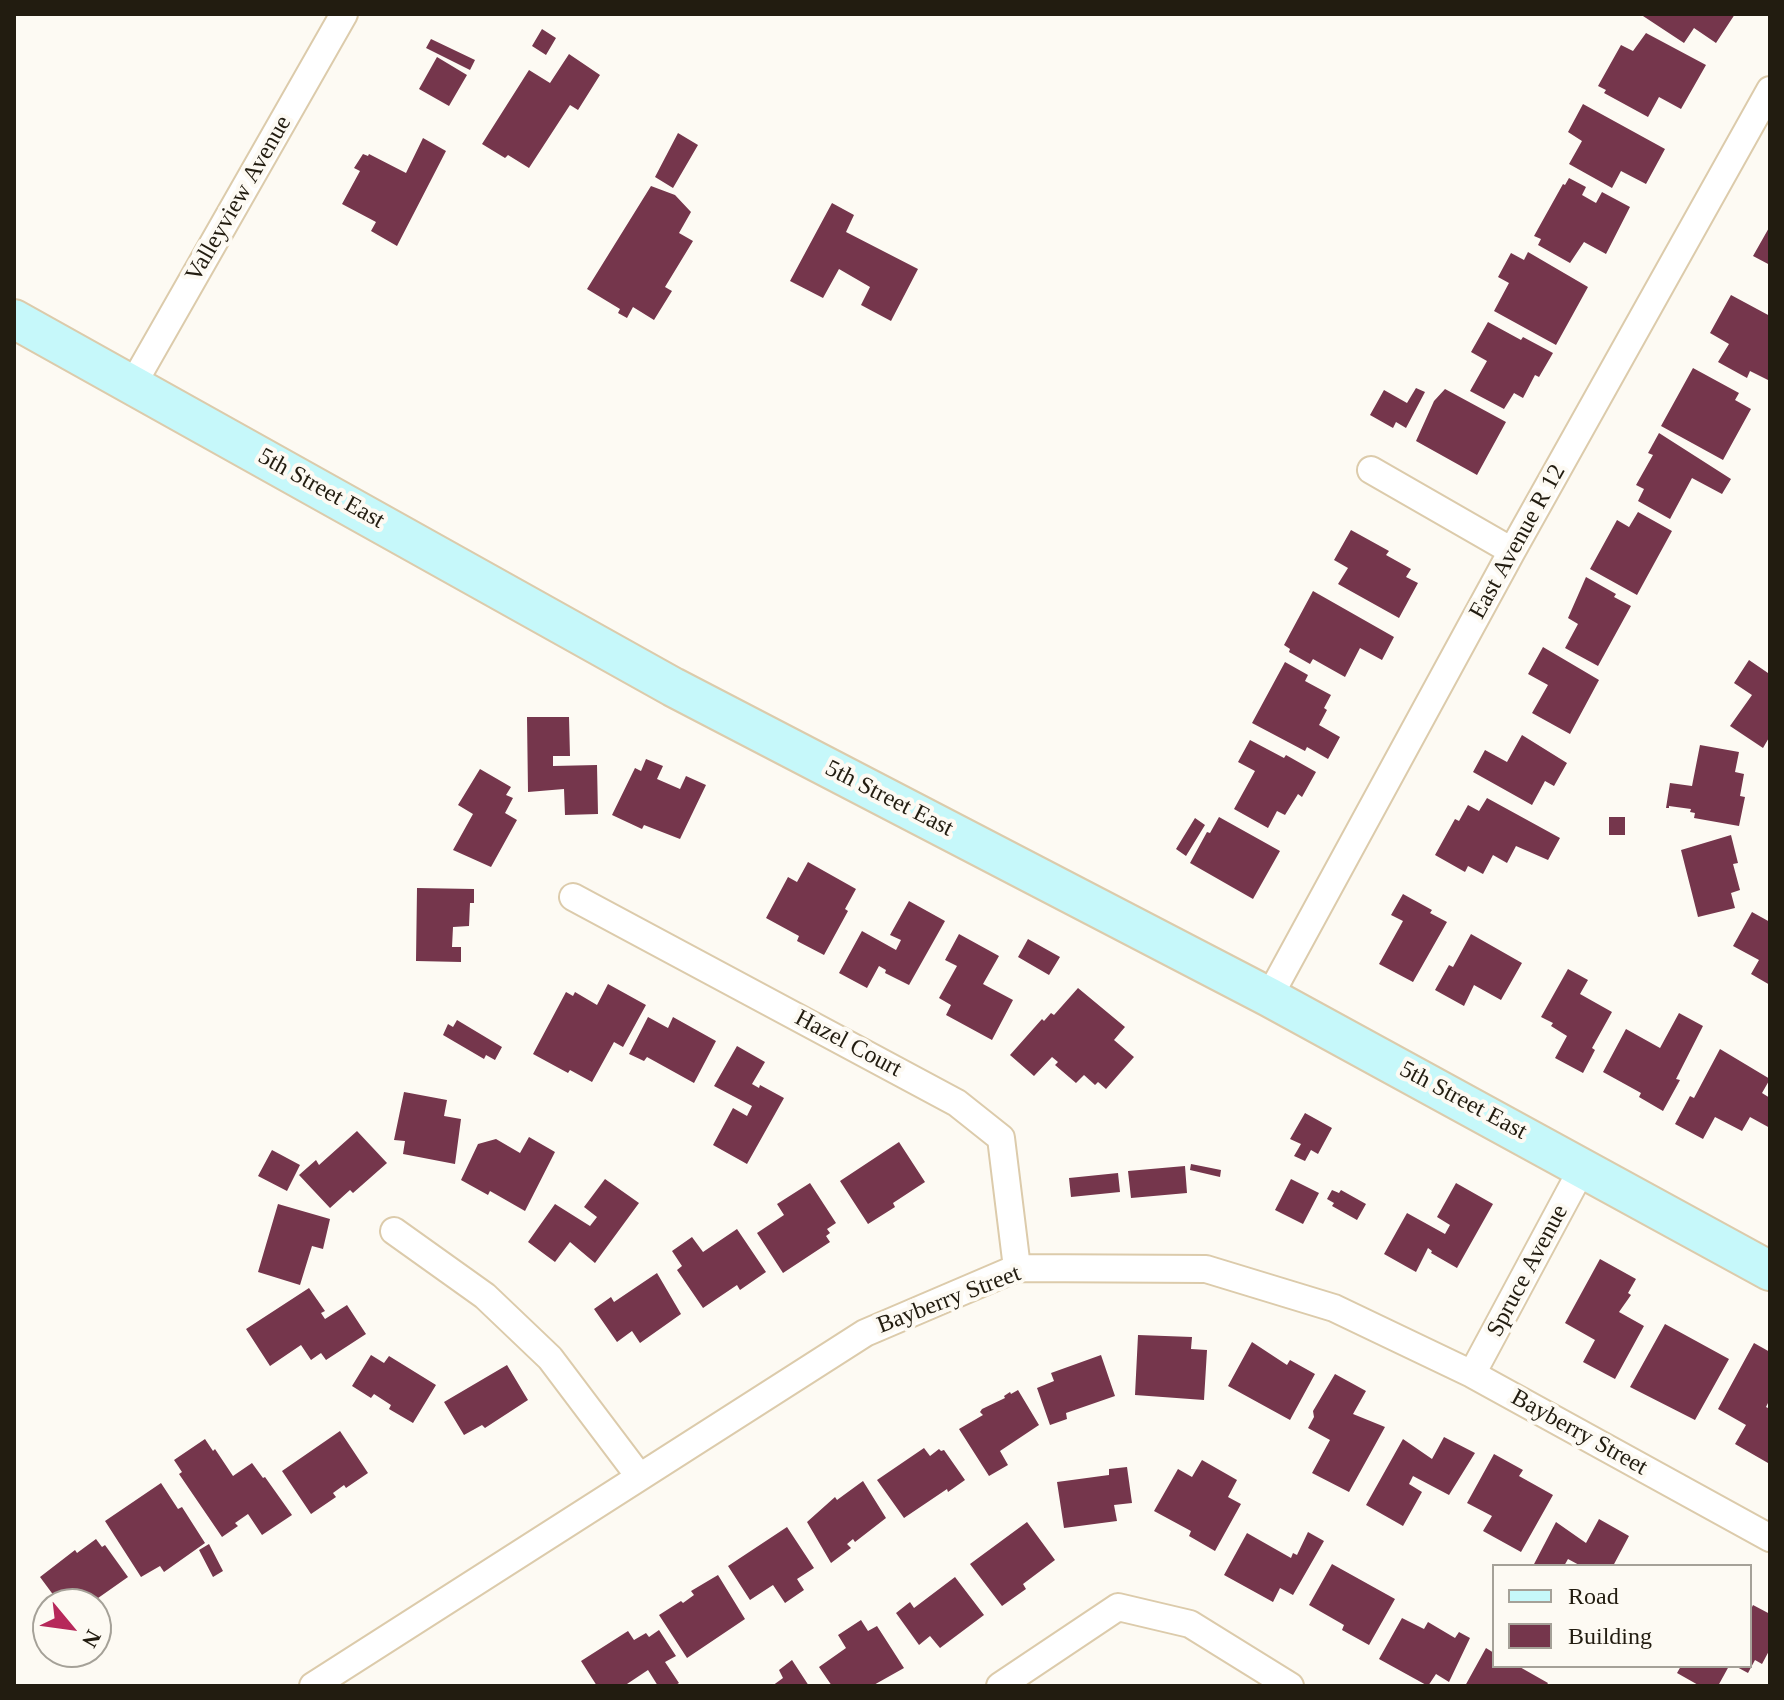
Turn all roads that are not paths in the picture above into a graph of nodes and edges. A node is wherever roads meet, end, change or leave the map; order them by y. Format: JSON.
{"nodes":[{"id":1,"x":344,"y":14,"type":"edge"},
{"id":2,"x":1770,"y":90,"type":"edge"},
{"id":3,"x":14,"y":319,"type":"edge"},
{"id":4,"x":133,"y":384,"type":"junction"},
{"id":5,"x":1371,"y":470,"type":"dead end"},
{"id":6,"x":1512,"y":551,"type":"junction"},
{"id":7,"x":573,"y":897,"type":"dead end"},
{"id":8,"x":1269,"y":997,"type":"junction"},
{"id":9,"x":1583,"y":1167,"type":"junction"},
{"id":10,"x":394,"y":1231,"type":"dead end"},
{"id":11,"x":1017,"y":1268,"type":"junction"},
{"id":12,"x":1770,"y":1271,"type":"edge"},
{"id":13,"x":1472,"y":1374,"type":"junction"},
{"id":14,"x":639,"y":1476,"type":"junction"},
{"id":15,"x":1770,"y":1538,"type":"edge"},
{"id":16,"x":313,"y":1686,"type":"edge"},
{"id":17,"x":1000,"y":1686,"type":"edge"},
{"id":18,"x":1290,"y":1686,"type":"edge"}],
"edges":[{"from":1,"to":4,"type":"street","name":"Valleyview Avenue"},
{"from":2,"to":6,"type":"street","name":"East Avenue R 12"},
{"from":3,"to":4,"type":"street","name":"5th Street East"},
{"from":4,"to":8,"type":"street","name":"5th Street East"},
{"from":5,"to":6,"type":"street"},
{"from":6,"to":8,"type":"street","name":"East Avenue R 12"},
{"from":7,"to":11,"type":"street","name":"Hazel Court"},
{"from":8,"to":9,"type":"street","name":"5th Street East"},
{"from":9,"to":12,"type":"street","name":"5th Street East"},
{"from":9,"to":13,"type":"street","name":"Spruce Avenue"},
{"from":10,"to":14,"type":"street"},
{"from":11,"to":13,"type":"street","name":"Bayberry Street"},
{"from":11,"to":14,"type":"street","name":"Bayberry Street"},
{"from":13,"to":15,"type":"street","name":"Bayberry Street"},
{"from":14,"to":16,"type":"street","name":"Bayberry Street"},
{"from":17,"to":18,"type":"street"}]}
